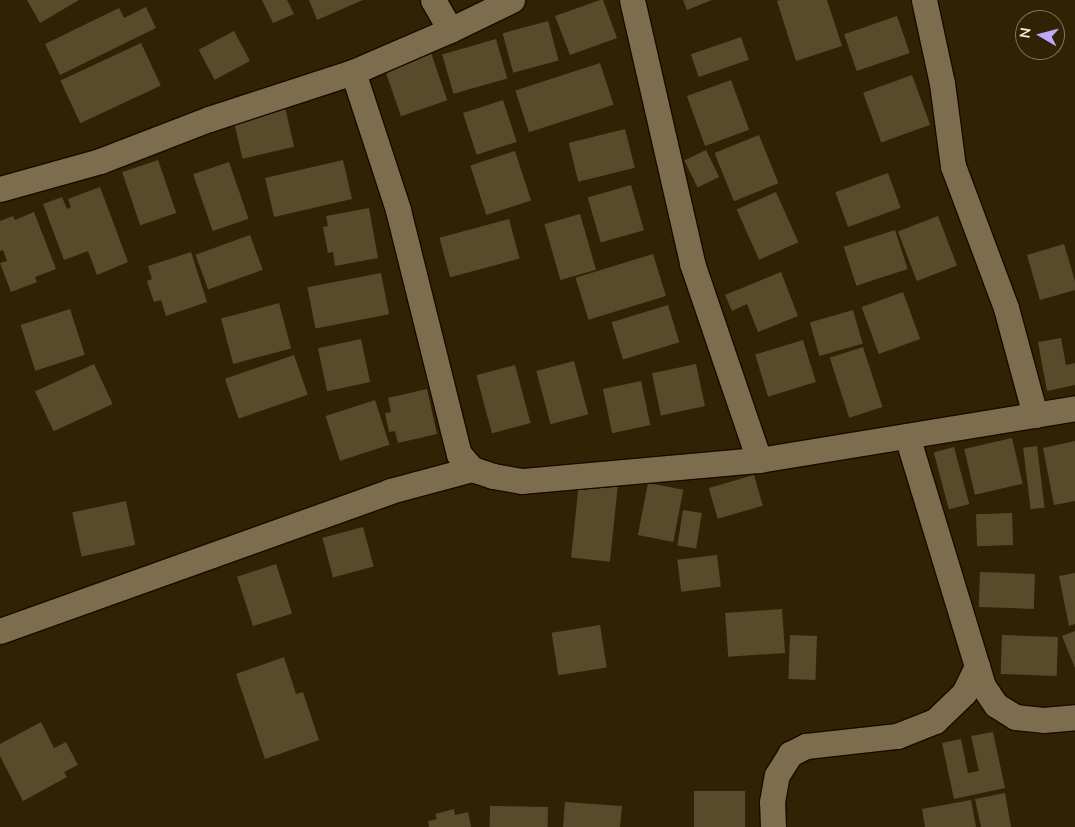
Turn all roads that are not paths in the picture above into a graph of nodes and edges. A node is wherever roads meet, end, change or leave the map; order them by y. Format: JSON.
{"nodes":[{"id":1,"x":433,"y":0,"type":"edge"},
{"id":2,"x":512,"y":0,"type":"edge"},
{"id":3,"x":632,"y":0,"type":"edge"},
{"id":4,"x":924,"y":0,"type":"edge"},
{"id":5,"x":450,"y":30,"type":"junction"},
{"id":6,"x":353,"y":72,"type":"junction"},
{"id":7,"x":0,"y":188,"type":"edge"},
{"id":8,"x":1075,"y":408,"type":"edge"},
{"id":9,"x":1034,"y":414,"type":"junction"},
{"id":10,"x":907,"y":436,"type":"junction"},
{"id":11,"x":759,"y":460,"type":"junction"},
{"id":12,"x":472,"y":469,"type":"junction"},
{"id":13,"x":0,"y":631,"type":"edge"},
{"id":14,"x":977,"y":666,"type":"junction"},
{"id":15,"x":1075,"y":718,"type":"edge"},
{"id":16,"x":773,"y":827,"type":"edge"}],
"edges":[{"from":1,"to":5,"type":"street"},
{"from":2,"to":5,"type":"street"},
{"from":3,"to":11,"type":"street"},
{"from":4,"to":9,"type":"street"},
{"from":5,"to":6,"type":"street"},
{"from":6,"to":7,"type":"street"},
{"from":6,"to":12,"type":"street"},
{"from":8,"to":9,"type":"street"},
{"from":9,"to":10,"type":"street"},
{"from":10,"to":11,"type":"street"},
{"from":10,"to":14,"type":"street"},
{"from":11,"to":12,"type":"street"},
{"from":12,"to":13,"type":"street"},
{"from":14,"to":15,"type":"street"},
{"from":14,"to":16,"type":"street"}]}
